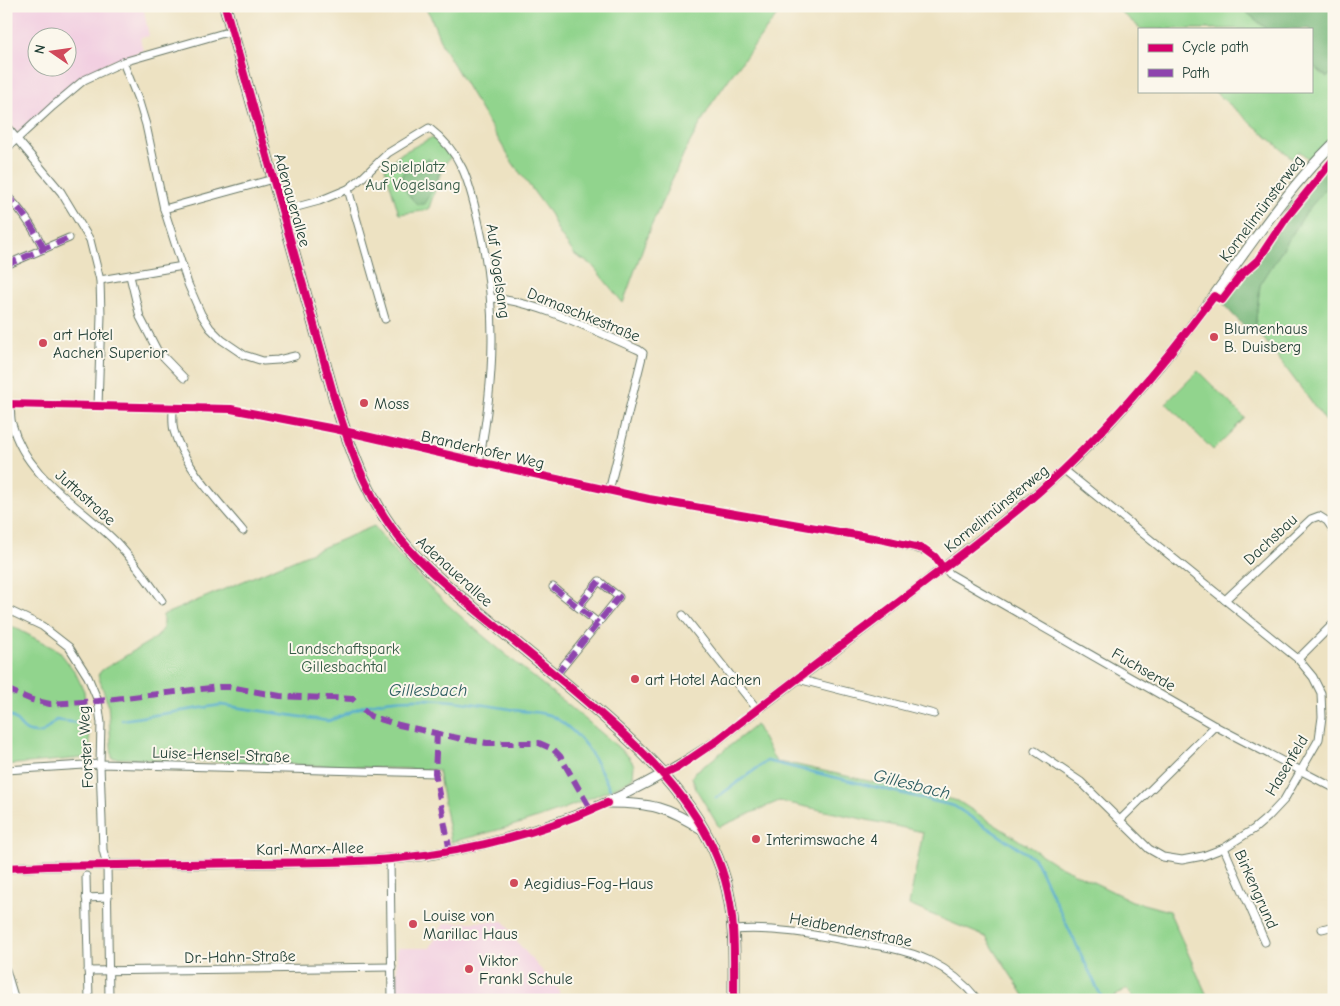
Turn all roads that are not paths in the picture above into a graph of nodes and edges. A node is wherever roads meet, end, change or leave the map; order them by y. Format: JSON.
{"nodes":[{"id":1,"x":225,"y":6,"type":"edge"},
{"id":2,"x":231,"y":31,"type":"junction"},
{"id":3,"x":123,"y":62,"type":"junction"},
{"id":4,"x":6,"y":126,"type":"edge"},
{"id":5,"x":17,"y":139,"type":"junction"},
{"id":6,"x":1334,"y":143,"type":"edge"},
{"id":7,"x":6,"y":149,"type":"edge"},
{"id":8,"x":273,"y":179,"type":"junction"},
{"id":9,"x":348,"y":189,"type":"junction"},
{"id":10,"x":6,"y":195,"type":"edge"},
{"id":11,"x":164,"y":209,"type":"junction"},
{"id":12,"x":282,"y":211,"type":"junction"},
{"id":13,"x":69,"y":238,"type":"dead end"},
{"id":14,"x":44,"y":249,"type":"junction"},
{"id":15,"x":6,"y":255,"type":"edge"},
{"id":16,"x":9,"y":264,"type":"edge"},
{"id":17,"x":183,"y":266,"type":"junction"},
{"id":18,"x":130,"y":276,"type":"junction"},
{"id":19,"x":100,"y":280,"type":"junction"},
{"id":20,"x":492,"y":298,"type":"junction"},
{"id":21,"x":385,"y":319,"type":"dead end"},
{"id":22,"x":295,"y":356,"type":"dead end"},
{"id":23,"x":184,"y":378,"type":"dead end"},
{"id":24,"x":8,"y":404,"type":"edge"},
{"id":25,"x":98,"y":406,"type":"junction"},
{"id":26,"x":172,"y":408,"type":"junction"},
{"id":27,"x":345,"y":431,"type":"junction"},
{"id":28,"x":479,"y":462,"type":"junction"},
{"id":29,"x":1063,"y":469,"type":"junction"},
{"id":30,"x":609,"y":491,"type":"junction"},
{"id":31,"x":243,"y":531,"type":"dead end"},
{"id":32,"x":1334,"y":531,"type":"edge"},
{"id":33,"x":943,"y":568,"type":"junction"},
{"id":34,"x":553,"y":587,"type":"dead end"},
{"id":35,"x":1225,"y":600,"type":"junction"},
{"id":36,"x":162,"y":601,"type":"dead end"},
{"id":37,"x":578,"y":607,"type":"junction"},
{"id":38,"x":6,"y":609,"type":"edge"},
{"id":39,"x":683,"y":615,"type":"dead end"},
{"id":40,"x":598,"y":623,"type":"junction"},
{"id":41,"x":1334,"y":623,"type":"edge"},
{"id":42,"x":1298,"y":659,"type":"junction"},
{"id":43,"x":556,"y":676,"type":"junction"},
{"id":44,"x":798,"y":679,"type":"junction"},
{"id":45,"x":757,"y":709,"type":"junction"},
{"id":46,"x":934,"y":714,"type":"dead end"},
{"id":47,"x":1215,"y":726,"type":"junction"},
{"id":48,"x":1036,"y":751,"type":"dead end"},
{"id":49,"x":100,"y":764,"type":"junction"},
{"id":50,"x":6,"y":770,"type":"edge"},
{"id":51,"x":1302,"y":770,"type":"junction"},
{"id":52,"x":435,"y":773,"type":"dead end"},
{"id":53,"x":663,"y":774,"type":"junction"},
{"id":54,"x":1334,"y":788,"type":"edge"},
{"id":55,"x":607,"y":803,"type":"junction"},
{"id":56,"x":1120,"y":820,"type":"junction"},
{"id":57,"x":704,"y":831,"type":"junction"},
{"id":58,"x":1224,"y":848,"type":"junction"},
{"id":59,"x":390,"y":859,"type":"junction"},
{"id":60,"x":107,"y":865,"type":"junction"},
{"id":61,"x":6,"y":868,"type":"edge"},
{"id":62,"x":1334,"y":871,"type":"edge"},
{"id":63,"x":86,"y":876,"type":"dead end"},
{"id":64,"x":1334,"y":882,"type":"edge"},
{"id":65,"x":108,"y":897,"type":"junction"},
{"id":66,"x":86,"y":898,"type":"junction"},
{"id":67,"x":1334,"y":926,"type":"edge"},
{"id":68,"x":1322,"y":929,"type":"dead end"},
{"id":69,"x":734,"y":930,"type":"junction"},
{"id":70,"x":1266,"y":942,"type":"dead end"},
{"id":71,"x":392,"y":968,"type":"junction"},
{"id":72,"x":6,"y":970,"type":"edge"},
{"id":73,"x":88,"y":971,"type":"junction"},
{"id":74,"x":109,"y":971,"type":"junction"},
{"id":75,"x":14,"y":1000,"type":"edge"},
{"id":76,"x":89,"y":1000,"type":"edge"},
{"id":77,"x":109,"y":1000,"type":"edge"},
{"id":78,"x":392,"y":1000,"type":"edge"},
{"id":79,"x":734,"y":1000,"type":"edge"},
{"id":80,"x":978,"y":1000,"type":"edge"}],
"edges":[{"from":1,"to":2,"type":"main road","name":"Adenauerallee"},
{"from":2,"to":3,"type":"street"},
{"from":2,"to":8,"type":"main road","name":"Adenauerallee"},
{"from":3,"to":5,"type":"street"},
{"from":3,"to":11,"type":"street"},
{"from":4,"to":5,"type":"street"},
{"from":5,"to":7,"type":"street"},
{"from":5,"to":19,"type":"street"},
{"from":6,"to":29,"type":"street","name":"Kornelimünsterweg"},
{"from":8,"to":11,"type":"street","name":"Adenauerallee"},
{"from":8,"to":12,"type":"main road","name":"Adenauerallee"},
{"from":9,"to":12,"type":"street"},
{"from":9,"to":20,"type":"street","name":"Auf Vogelsang"},
{"from":9,"to":21,"type":"street"},
{"from":10,"to":14,"type":"street"},
{"from":11,"to":17,"type":"street"},
{"from":12,"to":27,"type":"main road","name":"Adenauerallee"},
{"from":13,"to":14,"type":"street"},
{"from":14,"to":16,"type":"street"},
{"from":15,"to":16,"type":"street"},
{"from":17,"to":18,"type":"street"},
{"from":17,"to":22,"type":"street"},
{"from":18,"to":19,"type":"street"},
{"from":18,"to":23,"type":"street"},
{"from":19,"to":25,"type":"street"},
{"from":20,"to":28,"type":"street","name":"Auf Vogelsang"},
{"from":20,"to":30,"type":"street","name":"Damaschkestraße"},
{"from":24,"to":25,"type":"street","name":"Branderhofer Weg"},
{"from":24,"to":36,"type":"street","name":"Juttastraße"},
{"from":25,"to":26,"type":"street","name":"Branderhofer Weg"},
{"from":26,"to":27,"type":"street","name":"Branderhofer Weg"},
{"from":26,"to":31,"type":"street"},
{"from":27,"to":28,"type":"street","name":"Branderhofer Weg"},
{"from":27,"to":43,"type":"main road","name":"Adenauerallee"},
{"from":28,"to":30,"type":"street","name":"Branderhofer Weg"},
{"from":29,"to":33,"type":"street","name":"Kornelimünsterweg"},
{"from":29,"to":35,"type":"street","name":"Hasenfeld"},
{"from":30,"to":33,"type":"street","name":"Branderhofer Weg"},
{"from":32,"to":35,"type":"street","name":"Dachsbau"},
{"from":33,"to":44,"type":"street","name":"Kornelimünsterweg"},
{"from":33,"to":47,"type":"street","name":"Fuchserde"},
{"from":34,"to":37,"type":"street"},
{"from":35,"to":42,"type":"street","name":"Hasenfeld"},
{"from":37,"to":40,"type":"street"},
{"from":37,"to":40,"type":"street"},
{"from":38,"to":49,"type":"street","name":"Forster Weg"},
{"from":39,"to":45,"type":"street"},
{"from":40,"to":43,"type":"street"},
{"from":41,"to":42,"type":"street"},
{"from":42,"to":51,"type":"street","name":"Hasenfeld"},
{"from":43,"to":53,"type":"main road","name":"Adenauerallee"},
{"from":44,"to":45,"type":"street","name":"Kornelimünsterweg"},
{"from":44,"to":46,"type":"street"},
{"from":45,"to":53,"type":"street","name":"Kornelimünsterweg"},
{"from":47,"to":51,"type":"street","name":"Fuchserde"},
{"from":47,"to":56,"type":"street"},
{"from":48,"to":56,"type":"street","name":"Hasenfeld"},
{"from":49,"to":50,"type":"street","name":"Luise-Hensel-Straße"},
{"from":49,"to":52,"type":"street","name":"Luise-Hensel-Straße"},
{"from":49,"to":60,"type":"street","name":"Forster Weg"},
{"from":51,"to":54,"type":"street","name":"Fuchserde"},
{"from":51,"to":58,"type":"street","name":"Hasenfeld"},
{"from":53,"to":55,"type":"street","name":"Karl-Marx-Allee"},
{"from":53,"to":57,"type":"main road","name":"Adenauerallee"},
{"from":55,"to":57,"type":"street"},
{"from":55,"to":59,"type":"street","name":"Karl-Marx-Allee"},
{"from":56,"to":58,"type":"street","name":"Hasenfeld"},
{"from":57,"to":69,"type":"main road","name":"Adenauerallee"},
{"from":58,"to":70,"type":"street","name":"Birkengrund"},
{"from":59,"to":60,"type":"street","name":"Karl-Marx-Allee"},
{"from":59,"to":71,"type":"street"},
{"from":60,"to":61,"type":"street","name":"Karl-Marx-Allee"},
{"from":60,"to":65,"type":"street","name":"Forster Weg"},
{"from":62,"to":64,"type":"street"},
{"from":63,"to":66,"type":"street"},
{"from":65,"to":66,"type":"street"},
{"from":65,"to":74,"type":"street","name":"Forster Weg"},
{"from":66,"to":73,"type":"street"},
{"from":67,"to":68,"type":"street"},
{"from":69,"to":79,"type":"main road","name":"Adenauerallee"},
{"from":69,"to":80,"type":"street","name":"Heidbendenstraße"},
{"from":71,"to":74,"type":"street","name":"Dr.-Hahn-Straße"},
{"from":71,"to":78,"type":"street"},
{"from":72,"to":75,"type":"street"},
{"from":73,"to":74,"type":"street","name":"Dr.-Hahn-Straße"},
{"from":73,"to":76,"type":"street"},
{"from":74,"to":77,"type":"street","name":"Forster Weg"}]}
